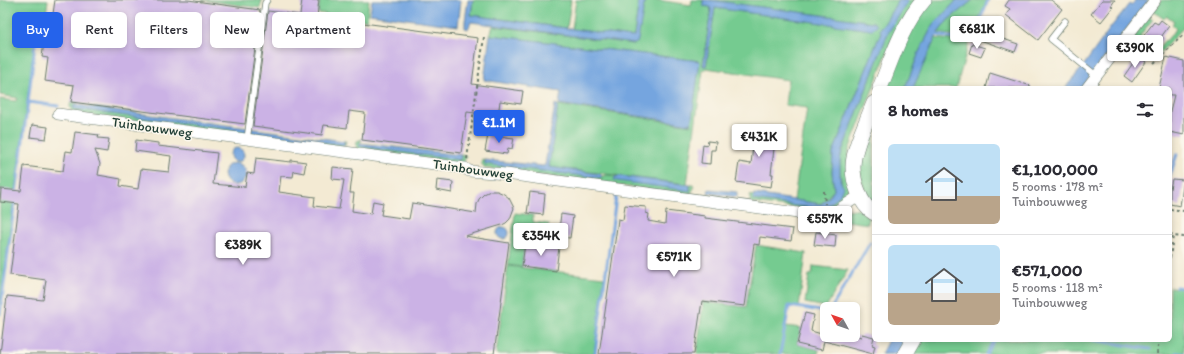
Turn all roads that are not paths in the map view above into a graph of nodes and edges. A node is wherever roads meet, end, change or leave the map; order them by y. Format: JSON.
{"nodes":[{"id":1,"x":267,"y":0,"type":"edge"},
{"id":2,"x":924,"y":0,"type":"edge"},
{"id":3,"x":1155,"y":0,"type":"edge"},
{"id":4,"x":1065,"y":21,"type":"dead end"},
{"id":5,"x":1095,"y":74,"type":"junction"},
{"id":6,"x":881,"y":86,"type":"edge"},
{"id":7,"x":1088,"y":86,"type":"edge"},
{"id":8,"x":872,"y":108,"type":"edge"},
{"id":9,"x":58,"y":114,"type":"dead end"},
{"id":10,"x":247,"y":136,"type":"junction"},
{"id":11,"x":859,"y":196,"type":"junction"},
{"id":12,"x":872,"y":211,"type":"edge"},
{"id":13,"x":912,"y":342,"type":"edge"},
{"id":14,"x":905,"y":354,"type":"edge"}],
"edges":[{"from":1,"to":10,"type":"lane"},
{"from":2,"to":6,"type":"street"},
{"from":3,"to":5,"type":"street"},
{"from":4,"to":5,"type":"lane"},
{"from":5,"to":7,"type":"street"},
{"from":8,"to":11,"type":"street"},
{"from":9,"to":10,"type":"street","name":"Tuinbouwweg"},
{"from":10,"to":11,"type":"street","name":"Tuinbouwweg"},
{"from":11,"to":12,"type":"street"},
{"from":13,"to":14,"type":"street"}]}
